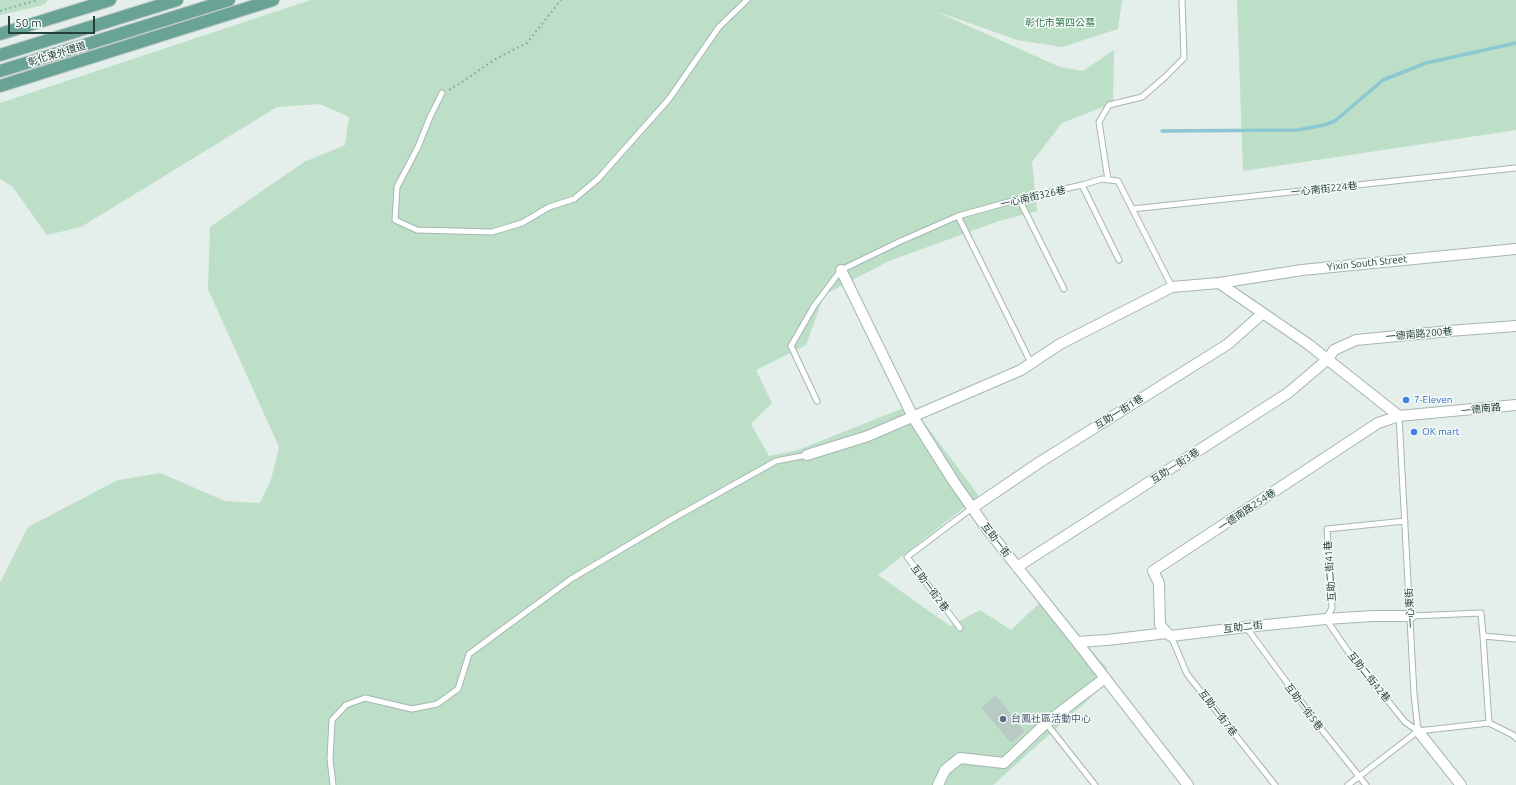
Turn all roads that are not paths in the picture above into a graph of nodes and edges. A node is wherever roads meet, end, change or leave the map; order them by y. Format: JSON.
{"nodes":[{"id":1,"x":110,"y":0,"type":"edge"},
{"id":2,"x":177,"y":0,"type":"edge"},
{"id":3,"x":229,"y":0,"type":"edge"},
{"id":4,"x":272,"y":0,"type":"edge"},
{"id":5,"x":747,"y":0,"type":"edge"},
{"id":6,"x":1182,"y":0,"type":"edge"},
{"id":7,"x":0,"y":34,"type":"edge"},
{"id":8,"x":0,"y":55,"type":"edge"},
{"id":9,"x":0,"y":71,"type":"edge"},
{"id":10,"x":0,"y":86,"type":"edge"},
{"id":11,"x":442,"y":93,"type":"road end"},
{"id":12,"x":1516,"y":168,"type":"edge"},
{"id":13,"x":1108,"y":180,"type":"junction"},
{"id":14,"x":1082,"y":185,"type":"junction"},
{"id":15,"x":1020,"y":199,"type":"junction"},
{"id":16,"x":1132,"y":209,"type":"junction"},
{"id":17,"x":958,"y":216,"type":"junction"},
{"id":18,"x":1516,"y":249,"type":"edge"},
{"id":19,"x":1119,"y":260,"type":"dead end"},
{"id":20,"x":841,"y":270,"type":"junction"},
{"id":21,"x":1219,"y":283,"type":"junction"},
{"id":22,"x":1172,"y":286,"type":"junction"},
{"id":23,"x":1064,"y":289,"type":"dead end"},
{"id":24,"x":1263,"y":312,"type":"junction"},
{"id":25,"x":1516,"y":326,"type":"edge"},
{"id":26,"x":1328,"y":359,"type":"junction"},
{"id":27,"x":1031,"y":363,"type":"junction"},
{"id":28,"x":817,"y":401,"type":"dead end"},
{"id":29,"x":1516,"y":405,"type":"edge"},
{"id":30,"x":1399,"y":416,"type":"junction"},
{"id":31,"x":913,"y":417,"type":"junction"},
{"id":32,"x":807,"y":454,"type":"joint"},
{"id":33,"x":972,"y":508,"type":"junction"},
{"id":34,"x":1405,"y":521,"type":"junction"},
{"id":35,"x":1017,"y":566,"type":"junction"},
{"id":36,"x":1411,"y":616,"type":"junction"},
{"id":37,"x":1326,"y":619,"type":"junction"},
{"id":38,"x":1246,"y":627,"type":"junction"},
{"id":39,"x":960,"y":628,"type":"dead end"},
{"id":40,"x":1169,"y":635,"type":"junction"},
{"id":41,"x":1483,"y":636,"type":"junction"},
{"id":42,"x":1516,"y":639,"type":"edge"},
{"id":43,"x":1077,"y":642,"type":"junction"},
{"id":44,"x":1105,"y":678,"type":"junction"},
{"id":45,"x":1046,"y":723,"type":"junction"},
{"id":46,"x":1489,"y":723,"type":"junction"},
{"id":47,"x":1418,"y":731,"type":"junction"},
{"id":48,"x":1516,"y":738,"type":"edge"},
{"id":49,"x":1358,"y":776,"type":"junction"},
{"id":50,"x":333,"y":785,"type":"edge"},
{"id":51,"x":938,"y":785,"type":"edge"},
{"id":52,"x":1095,"y":785,"type":"edge"},
{"id":53,"x":1188,"y":785,"type":"edge"},
{"id":54,"x":1275,"y":785,"type":"edge"},
{"id":55,"x":1348,"y":785,"type":"edge"},
{"id":56,"x":1366,"y":785,"type":"edge"},
{"id":57,"x":1461,"y":785,"type":"edge"}],
"edges":[{"from":1,"to":7,"type":"main road"},
{"from":2,"to":8,"type":"main road","name":"彰化東外環道"},
{"from":3,"to":9,"type":"main road","name":"彰化東外環道"},
{"from":4,"to":10,"type":"main road"},
{"from":5,"to":11,"type":"lane"},
{"from":6,"to":13,"type":"lane"},
{"from":12,"to":16,"type":"lane","name":"一心南街224巷"},
{"from":13,"to":14,"type":"lane","name":"一心南街326巷"},
{"from":13,"to":16,"type":"lane"},
{"from":14,"to":15,"type":"lane","name":"一心南街326巷"},
{"from":14,"to":19,"type":"lane"},
{"from":15,"to":17,"type":"lane","name":"一心南街326巷"},
{"from":15,"to":23,"type":"lane"},
{"from":16,"to":22,"type":"lane"},
{"from":17,"to":20,"type":"lane","name":"一心南街326巷"},
{"from":17,"to":27,"type":"lane"},
{"from":18,"to":21,"type":"street","name":"Yixin South Street"},
{"from":20,"to":28,"type":"lane"},
{"from":20,"to":31,"type":"street","name":"互助一街"},
{"from":21,"to":22,"type":"street","name":"Yixin South Street"},
{"from":21,"to":24,"type":"street"},
{"from":22,"to":27,"type":"street"},
{"from":24,"to":26,"type":"street"},
{"from":24,"to":33,"type":"street","name":"互助一街1巷"},
{"from":25,"to":26,"type":"street","name":"一德南路200巷"},
{"from":26,"to":30,"type":"street"},
{"from":26,"to":35,"type":"street","name":"互助一街3巷"},
{"from":27,"to":31,"type":"street"},
{"from":29,"to":30,"type":"street","name":"一德南路"},
{"from":30,"to":34,"type":"lane","name":"一心東街"},
{"from":30,"to":40,"type":"street","name":"一德南路254巷"},
{"from":31,"to":32,"type":"street"},
{"from":31,"to":33,"type":"street","name":"互助一街"},
{"from":32,"to":50,"type":"lane"},
{"from":33,"to":35,"type":"street","name":"互助一街"},
{"from":33,"to":39,"type":"lane","name":"互助一街2巷"},
{"from":34,"to":36,"type":"lane","name":"一心東街"},
{"from":34,"to":37,"type":"lane","name":"互助二街41巷"},
{"from":35,"to":43,"type":"street","name":"互助一街"},
{"from":36,"to":37,"type":"street","name":"互助二街"},
{"from":36,"to":41,"type":"lane"},
{"from":36,"to":47,"type":"lane","name":"一心東街"},
{"from":37,"to":38,"type":"street","name":"互助二街"},
{"from":37,"to":47,"type":"lane","name":"互助二街42巷"},
{"from":38,"to":40,"type":"street","name":"互助二街"},
{"from":38,"to":49,"type":"lane","name":"互助一街5巷"},
{"from":40,"to":43,"type":"street","name":"互助二街"},
{"from":40,"to":54,"type":"lane","name":"互助一街7巷"},
{"from":41,"to":42,"type":"lane"},
{"from":41,"to":46,"type":"lane"},
{"from":43,"to":44,"type":"street","name":"互助一街"},
{"from":44,"to":45,"type":"street"},
{"from":44,"to":53,"type":"street","name":"互助一街"},
{"from":45,"to":51,"type":"street"},
{"from":45,"to":52,"type":"lane"},
{"from":46,"to":47,"type":"lane"},
{"from":46,"to":48,"type":"lane"},
{"from":47,"to":49,"type":"lane"},
{"from":47,"to":57,"type":"street"},
{"from":49,"to":55,"type":"lane"},
{"from":49,"to":56,"type":"lane","name":"互助一街5巷"}]}
